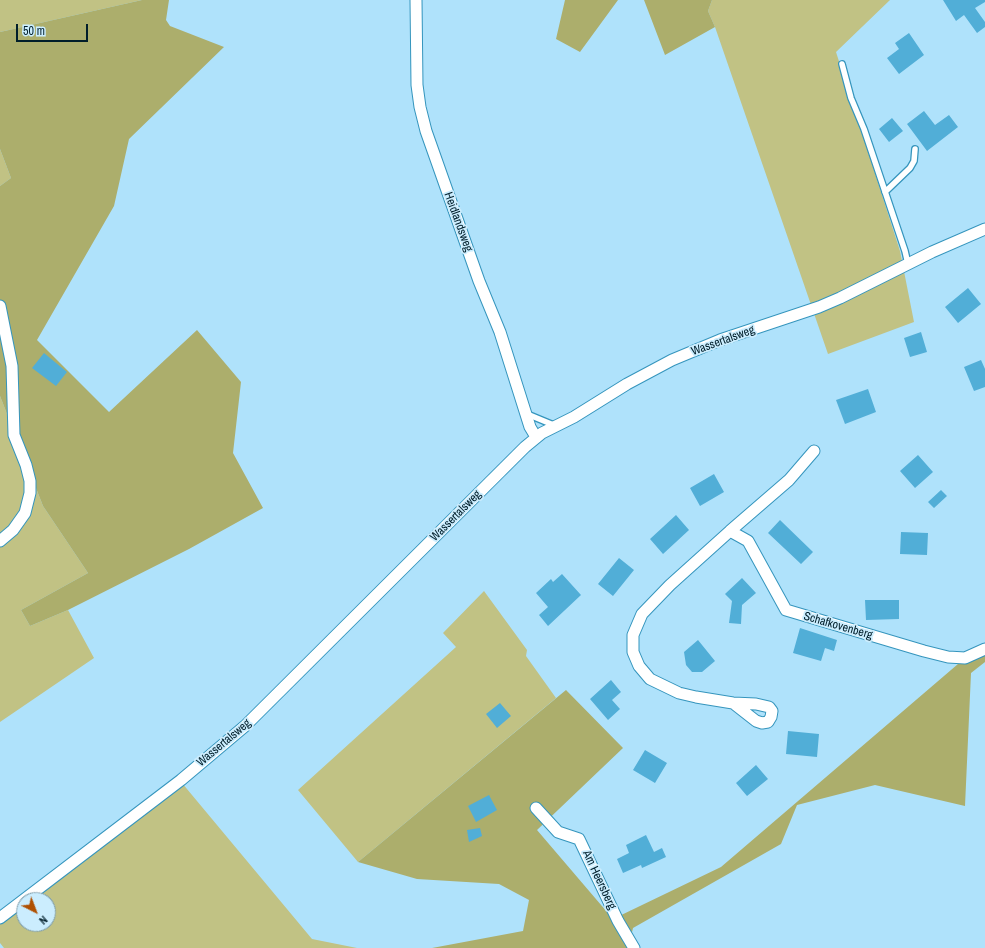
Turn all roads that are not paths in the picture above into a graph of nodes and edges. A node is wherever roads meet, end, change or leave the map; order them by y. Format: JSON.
{"nodes":[{"id":1,"x":416,"y":0,"type":"edge"},
{"id":2,"x":842,"y":64,"type":"dead end"},
{"id":3,"x":915,"y":149,"type":"dead end"},
{"id":4,"x":885,"y":192,"type":"junction"},
{"id":5,"x":985,"y":229,"type":"edge"},
{"id":6,"x":908,"y":264,"type":"junction"},
{"id":7,"x":0,"y":306,"type":"edge"},
{"id":8,"x":527,"y":414,"type":"junction"},
{"id":9,"x":556,"y":426,"type":"junction"},
{"id":10,"x":536,"y":437,"type":"junction"},
{"id":11,"x":814,"y":452,"type":"dead end"},
{"id":12,"x":730,"y":531,"type":"junction"},
{"id":13,"x":0,"y":541,"type":"edge"},
{"id":14,"x":985,"y":649,"type":"edge"},
{"id":15,"x":733,"y":703,"type":"dead end"},
{"id":16,"x":536,"y":808,"type":"dead end"},
{"id":17,"x":0,"y":918,"type":"edge"},
{"id":18,"x":634,"y":948,"type":"edge"}],
"edges":[{"from":1,"to":8,"type":"street","name":"Heidlandsweg"},
{"from":2,"to":4,"type":"lane"},
{"from":3,"to":4,"type":"lane"},
{"from":4,"to":6,"type":"lane"},
{"from":5,"to":6,"type":"street","name":"Wassertalsweg"},
{"from":6,"to":9,"type":"street","name":"Wassertalsweg"},
{"from":7,"to":13,"type":"street"},
{"from":8,"to":9,"type":"lane"},
{"from":8,"to":10,"type":"street","name":"Heidlandsweg"},
{"from":9,"to":10,"type":"street","name":"Wassertalsweg"},
{"from":10,"to":17,"type":"street","name":"Wassertalsweg"},
{"from":11,"to":12,"type":"street"},
{"from":12,"to":14,"type":"street","name":"Schafkovenberg"},
{"from":12,"to":15,"type":"street"},
{"from":16,"to":18,"type":"street","name":"Am Heersberg"}]}
